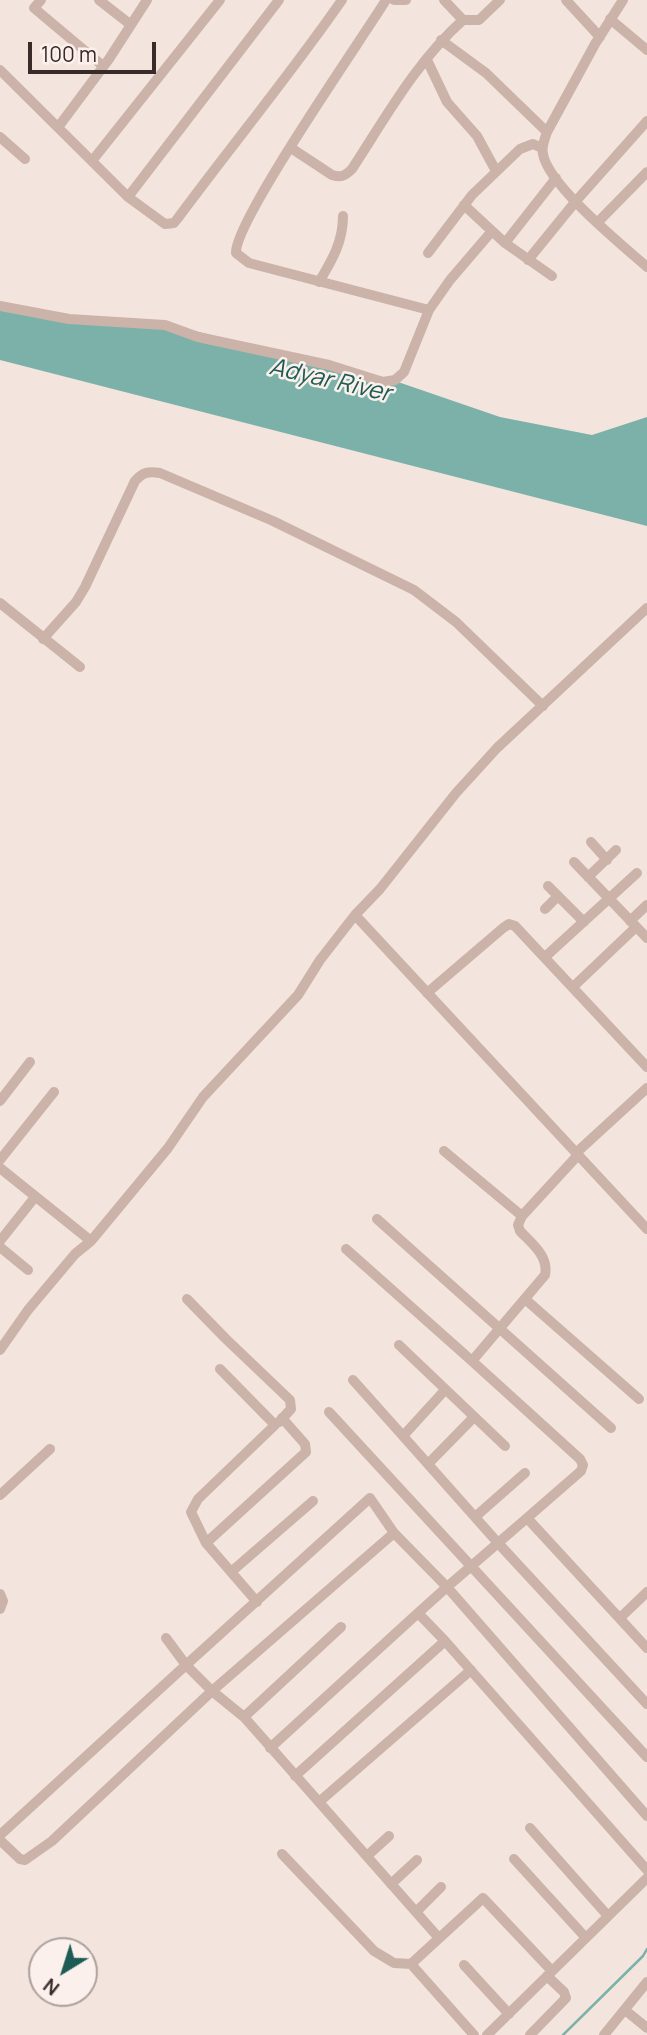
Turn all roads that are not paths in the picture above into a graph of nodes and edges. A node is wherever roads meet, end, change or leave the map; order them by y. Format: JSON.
{"nodes":[{"id":1,"x":41,"y":0,"type":"edge"},
{"id":2,"x":99,"y":0,"type":"edge"},
{"id":3,"x":147,"y":0,"type":"edge"},
{"id":4,"x":220,"y":0,"type":"edge"},
{"id":5,"x":279,"y":0,"type":"edge"},
{"id":6,"x":342,"y":0,"type":"edge"},
{"id":7,"x":386,"y":0,"type":"edge"},
{"id":8,"x":394,"y":0,"type":"edge"},
{"id":9,"x":406,"y":0,"type":"edge"},
{"id":10,"x":444,"y":0,"type":"edge"},
{"id":11,"x":500,"y":0,"type":"edge"},
{"id":12,"x":566,"y":0,"type":"edge"},
{"id":13,"x":623,"y":0,"type":"edge"},
{"id":14,"x":610,"y":19,"type":"junction"},
{"id":15,"x":463,"y":20,"type":"junction"},
{"id":16,"x":131,"y":25,"type":"junction"},
{"id":17,"x":600,"y":37,"type":"junction"},
{"id":18,"x":441,"y":40,"type":"junction"},
{"id":19,"x":647,"y":50,"type":"edge"},
{"id":20,"x":427,"y":60,"type":"junction"},
{"id":21,"x":103,"y":66,"type":"junction"},
{"id":22,"x":0,"y":70,"type":"edge"},
{"id":23,"x":647,"y":121,"type":"edge"},
{"id":24,"x":58,"y":126,"type":"junction"},
{"id":25,"x":547,"y":132,"type":"junction"},
{"id":26,"x":0,"y":136,"type":"edge"},
{"id":27,"x":291,"y":148,"type":"junction"},
{"id":28,"x":542,"y":148,"type":"junction"},
{"id":29,"x":24,"y":159,"type":"dead end"},
{"id":30,"x":92,"y":161,"type":"junction"},
{"id":31,"x":496,"y":171,"type":"junction"},
{"id":32,"x":647,"y":172,"type":"edge"},
{"id":33,"x":556,"y":178,"type":"junction"},
{"id":34,"x":128,"y":197,"type":"junction"},
{"id":35,"x":576,"y":201,"type":"junction"},
{"id":36,"x":464,"y":205,"type":"junction"},
{"id":37,"x":343,"y":216,"type":"dead end"},
{"id":38,"x":598,"y":222,"type":"junction"},
{"id":39,"x":492,"y":231,"type":"junction"},
{"id":40,"x":505,"y":243,"type":"junction"},
{"id":41,"x":428,"y":253,"type":"dead end"},
{"id":42,"x":528,"y":260,"type":"junction"},
{"id":43,"x":647,"y":267,"type":"edge"},
{"id":44,"x":552,"y":276,"type":"dead end"},
{"id":45,"x":319,"y":282,"type":"junction"},
{"id":46,"x":0,"y":306,"type":"edge"},
{"id":47,"x":429,"y":310,"type":"junction"},
{"id":48,"x":0,"y":603,"type":"edge"},
{"id":49,"x":647,"y":608,"type":"edge"},
{"id":50,"x":43,"y":639,"type":"junction"},
{"id":51,"x":80,"y":667,"type":"dead end"},
{"id":52,"x":543,"y":706,"type":"junction"},
{"id":53,"x":591,"y":842,"type":"dead end"},
{"id":54,"x":616,"y":850,"type":"dead end"},
{"id":55,"x":607,"y":860,"type":"junction"},
{"id":56,"x":574,"y":862,"type":"dead end"},
{"id":57,"x":637,"y":873,"type":"dead end"},
{"id":58,"x":588,"y":877,"type":"junction"},
{"id":59,"x":548,"y":886,"type":"dead end"},
{"id":60,"x":558,"y":896,"type":"junction"},
{"id":61,"x":609,"y":898,"type":"junction"},
{"id":62,"x":647,"y":905,"type":"edge"},
{"id":63,"x":545,"y":909,"type":"dead end"},
{"id":64,"x":355,"y":915,"type":"junction"},
{"id":65,"x":584,"y":922,"type":"junction"},
{"id":66,"x":633,"y":924,"type":"junction"},
{"id":67,"x":647,"y":938,"type":"edge"},
{"id":68,"x":545,"y":957,"type":"junction"},
{"id":69,"x":573,"y":987,"type":"junction"},
{"id":70,"x":427,"y":993,"type":"junction"},
{"id":71,"x":30,"y":1062,"type":"dead end"},
{"id":72,"x":647,"y":1067,"type":"edge"},
{"id":73,"x":647,"y":1088,"type":"edge"},
{"id":74,"x":54,"y":1092,"type":"dead end"},
{"id":75,"x":1,"y":1097,"type":"edge"},
{"id":76,"x":444,"y":1151,"type":"dead end"},
{"id":77,"x":577,"y":1154,"type":"junction"},
{"id":78,"x":0,"y":1160,"type":"edge"},
{"id":79,"x":0,"y":1168,"type":"edge"},
{"id":80,"x":35,"y":1197,"type":"junction"},
{"id":81,"x":522,"y":1216,"type":"junction"},
{"id":82,"x":377,"y":1219,"type":"dead end"},
{"id":83,"x":647,"y":1229,"type":"edge"},
{"id":84,"x":0,"y":1241,"type":"edge"},
{"id":85,"x":91,"y":1241,"type":"junction"},
{"id":86,"x":0,"y":1247,"type":"edge"},
{"id":87,"x":346,"y":1249,"type":"dead end"},
{"id":88,"x":28,"y":1270,"type":"dead end"},
{"id":89,"x":187,"y":1298,"type":"dead end"},
{"id":90,"x":526,"y":1300,"type":"junction"},
{"id":91,"x":499,"y":1329,"type":"junction"},
{"id":92,"x":399,"y":1345,"type":"dead end"},
{"id":93,"x":1,"y":1347,"type":"edge"},
{"id":94,"x":472,"y":1361,"type":"junction"},
{"id":95,"x":220,"y":1369,"type":"dead end"},
{"id":96,"x":353,"y":1380,"type":"dead end"},
{"id":97,"x":445,"y":1390,"type":"junction"},
{"id":98,"x":639,"y":1399,"type":"dead end"},
{"id":99,"x":329,"y":1412,"type":"dead end"},
{"id":100,"x":474,"y":1417,"type":"junction"},
{"id":101,"x":279,"y":1422,"type":"junction"},
{"id":102,"x":611,"y":1429,"type":"dead end"},
{"id":103,"x":403,"y":1436,"type":"junction"},
{"id":104,"x":505,"y":1446,"type":"dead end"},
{"id":105,"x":50,"y":1449,"type":"dead end"},
{"id":106,"x":428,"y":1464,"type":"junction"},
{"id":107,"x":525,"y":1473,"type":"dead end"},
{"id":108,"x":0,"y":1495,"type":"edge"},
{"id":109,"x":313,"y":1501,"type":"dead end"},
{"id":110,"x":475,"y":1517,"type":"junction"},
{"id":111,"x":527,"y":1518,"type":"junction"},
{"id":112,"x":394,"y":1533,"type":"junction"},
{"id":113,"x":206,"y":1543,"type":"junction"},
{"id":114,"x":498,"y":1543,"type":"junction"},
{"id":115,"x":471,"y":1566,"type":"junction"},
{"id":116,"x":231,"y":1572,"type":"junction"},
{"id":117,"x":447,"y":1587,"type":"junction"},
{"id":118,"x":647,"y":1592,"type":"edge"},
{"id":119,"x":0,"y":1594,"type":"edge"},
{"id":120,"x":257,"y":1602,"type":"junction"},
{"id":121,"x":0,"y":1609,"type":"edge"},
{"id":122,"x":418,"y":1613,"type":"junction"},
{"id":123,"x":620,"y":1618,"type":"junction"},
{"id":124,"x":341,"y":1627,"type":"dead end"},
{"id":125,"x":166,"y":1638,"type":"dead end"},
{"id":126,"x":445,"y":1641,"type":"junction"},
{"id":127,"x":646,"y":1644,"type":"edge"},
{"id":128,"x":187,"y":1665,"type":"junction"},
{"id":129,"x":471,"y":1670,"type":"junction"},
{"id":130,"x":212,"y":1691,"type":"junction"},
{"id":131,"x":647,"y":1704,"type":"edge"},
{"id":132,"x":244,"y":1717,"type":"junction"},
{"id":133,"x":270,"y":1748,"type":"junction"},
{"id":134,"x":647,"y":1757,"type":"edge"},
{"id":135,"x":295,"y":1776,"type":"junction"},
{"id":136,"x":319,"y":1802,"type":"junction"},
{"id":137,"x":647,"y":1816,"type":"edge"},
{"id":138,"x":530,"y":1828,"type":"dead end"},
{"id":139,"x":0,"y":1835,"type":"edge"},
{"id":140,"x":389,"y":1836,"type":"dead end"},
{"id":141,"x":0,"y":1840,"type":"edge"},
{"id":142,"x":282,"y":1854,"type":"dead end"},
{"id":143,"x":367,"y":1856,"type":"junction"},
{"id":144,"x":514,"y":1859,"type":"dead end"},
{"id":145,"x":416,"y":1860,"type":"dead end"},
{"id":146,"x":647,"y":1870,"type":"edge"},
{"id":147,"x":647,"y":1878,"type":"edge"},
{"id":148,"x":391,"y":1884,"type":"junction"},
{"id":149,"x":441,"y":1887,"type":"dead end"},
{"id":150,"x":416,"y":1912,"type":"junction"},
{"id":151,"x":608,"y":1916,"type":"junction"},
{"id":152,"x":438,"y":1937,"type":"junction"},
{"id":153,"x":586,"y":1938,"type":"junction"},
{"id":154,"x":411,"y":1964,"type":"junction"},
{"id":155,"x":464,"y":1965,"type":"dead end"},
{"id":156,"x":550,"y":1974,"type":"junction"},
{"id":157,"x":647,"y":1982,"type":"edge"},
{"id":158,"x":625,"y":2010,"type":"junction"},
{"id":159,"x":509,"y":2014,"type":"junction"},
{"id":160,"x":647,"y":2028,"type":"edge"},
{"id":161,"x":474,"y":2035,"type":"edge"},
{"id":162,"x":487,"y":2035,"type":"edge"},
{"id":163,"x":530,"y":2035,"type":"edge"},
{"id":164,"x":604,"y":2035,"type":"edge"}],
"edges":[{"from":1,"to":21,"type":"street"},
{"from":2,"to":16,"type":"street"},
{"from":3,"to":16,"type":"street"},
{"from":4,"to":30,"type":"street"},
{"from":5,"to":34,"type":"street"},
{"from":6,"to":34,"type":"street"},
{"from":7,"to":27,"type":"street"},
{"from":8,"to":9,"type":"street"},
{"from":10,"to":15,"type":"street"},
{"from":11,"to":15,"type":"street"},
{"from":12,"to":17,"type":"street"},
{"from":13,"to":14,"type":"street"},
{"from":14,"to":17,"type":"street"},
{"from":14,"to":19,"type":"street"},
{"from":15,"to":18,"type":"street"},
{"from":16,"to":21,"type":"street"},
{"from":17,"to":25,"type":"street"},
{"from":18,"to":20,"type":"street"},
{"from":18,"to":25,"type":"street"},
{"from":20,"to":27,"type":"street"},
{"from":20,"to":31,"type":"street"},
{"from":21,"to":24,"type":"street"},
{"from":22,"to":24,"type":"street"},
{"from":23,"to":35,"type":"street"},
{"from":24,"to":30,"type":"street"},
{"from":25,"to":28,"type":"street"},
{"from":26,"to":29,"type":"street"},
{"from":27,"to":45,"type":"street"},
{"from":28,"to":31,"type":"street"},
{"from":28,"to":33,"type":"street"},
{"from":30,"to":34,"type":"street"},
{"from":31,"to":36,"type":"street"},
{"from":32,"to":38,"type":"street"},
{"from":33,"to":35,"type":"street"},
{"from":33,"to":40,"type":"street"},
{"from":35,"to":38,"type":"street"},
{"from":35,"to":42,"type":"street"},
{"from":36,"to":39,"type":"street"},
{"from":36,"to":41,"type":"street"},
{"from":37,"to":45,"type":"street"},
{"from":38,"to":43,"type":"street"},
{"from":39,"to":40,"type":"street"},
{"from":39,"to":47,"type":"street"},
{"from":40,"to":42,"type":"street"},
{"from":42,"to":44,"type":"street"},
{"from":45,"to":47,"type":"street"},
{"from":46,"to":47,"type":"street"},
{"from":48,"to":50,"type":"street"},
{"from":49,"to":52,"type":"street"},
{"from":50,"to":51,"type":"street"},
{"from":50,"to":52,"type":"street"},
{"from":52,"to":64,"type":"street"},
{"from":53,"to":55,"type":"street"},
{"from":54,"to":55,"type":"street"},
{"from":55,"to":58,"type":"street"},
{"from":56,"to":58,"type":"street"},
{"from":57,"to":61,"type":"street"},
{"from":58,"to":61,"type":"street"},
{"from":59,"to":60,"type":"street"},
{"from":60,"to":63,"type":"street"},
{"from":60,"to":65,"type":"street"},
{"from":61,"to":65,"type":"street"},
{"from":61,"to":66,"type":"street"},
{"from":62,"to":66,"type":"street"},
{"from":64,"to":70,"type":"street"},
{"from":64,"to":85,"type":"street"},
{"from":65,"to":68,"type":"street"},
{"from":66,"to":67,"type":"street"},
{"from":66,"to":69,"type":"street"},
{"from":68,"to":69,"type":"street"},
{"from":68,"to":70,"type":"street"},
{"from":69,"to":72,"type":"street"},
{"from":70,"to":77,"type":"street"},
{"from":71,"to":75,"type":"street"},
{"from":73,"to":77,"type":"street"},
{"from":74,"to":78,"type":"street"},
{"from":76,"to":81,"type":"street"},
{"from":77,"to":81,"type":"street"},
{"from":77,"to":83,"type":"street"},
{"from":79,"to":80,"type":"street"},
{"from":80,"to":84,"type":"street"},
{"from":80,"to":85,"type":"street"},
{"from":81,"to":90,"type":"street"},
{"from":82,"to":91,"type":"street"},
{"from":85,"to":93,"type":"street"},
{"from":86,"to":88,"type":"street"},
{"from":87,"to":94,"type":"street"},
{"from":89,"to":101,"type":"street"},
{"from":90,"to":91,"type":"street"},
{"from":90,"to":98,"type":"street"},
{"from":91,"to":94,"type":"street"},
{"from":91,"to":102,"type":"street"},
{"from":92,"to":97,"type":"street"},
{"from":94,"to":111,"type":"street"},
{"from":95,"to":101,"type":"street"},
{"from":96,"to":103,"type":"street"},
{"from":97,"to":100,"type":"street"},
{"from":97,"to":103,"type":"street"},
{"from":99,"to":115,"type":"street"},
{"from":100,"to":104,"type":"street"},
{"from":100,"to":106,"type":"street"},
{"from":101,"to":113,"type":"street"},
{"from":101,"to":113,"type":"street"},
{"from":103,"to":106,"type":"street"},
{"from":105,"to":108,"type":"street"},
{"from":106,"to":110,"type":"street"},
{"from":107,"to":110,"type":"street"},
{"from":109,"to":116,"type":"street"},
{"from":110,"to":114,"type":"street"},
{"from":111,"to":114,"type":"street"},
{"from":111,"to":123,"type":"street"},
{"from":112,"to":117,"type":"street"},
{"from":112,"to":120,"type":"street"},
{"from":112,"to":130,"type":"street"},
{"from":113,"to":116,"type":"street"},
{"from":114,"to":115,"type":"street"},
{"from":114,"to":131,"type":"street"},
{"from":115,"to":117,"type":"street"},
{"from":115,"to":134,"type":"street"},
{"from":116,"to":120,"type":"street"},
{"from":117,"to":122,"type":"street"},
{"from":117,"to":137,"type":"street"},
{"from":118,"to":123,"type":"street"},
{"from":119,"to":121,"type":"street"},
{"from":120,"to":128,"type":"street"},
{"from":122,"to":126,"type":"street"},
{"from":122,"to":133,"type":"street"},
{"from":123,"to":127,"type":"street"},
{"from":124,"to":132,"type":"street"},
{"from":125,"to":128,"type":"street"},
{"from":126,"to":129,"type":"street"},
{"from":126,"to":135,"type":"street"},
{"from":128,"to":130,"type":"street"},
{"from":128,"to":139,"type":"street"},
{"from":129,"to":136,"type":"street"},
{"from":129,"to":146,"type":"street"},
{"from":130,"to":132,"type":"street"},
{"from":130,"to":141,"type":"street"},
{"from":132,"to":133,"type":"street"},
{"from":133,"to":135,"type":"street"},
{"from":135,"to":136,"type":"street"},
{"from":136,"to":143,"type":"street"},
{"from":138,"to":151,"type":"street"},
{"from":140,"to":143,"type":"street"},
{"from":142,"to":154,"type":"street"},
{"from":143,"to":148,"type":"street"},
{"from":144,"to":153,"type":"street"},
{"from":145,"to":148,"type":"street"},
{"from":147,"to":151,"type":"street"},
{"from":148,"to":150,"type":"street"},
{"from":149,"to":150,"type":"street"},
{"from":150,"to":152,"type":"street"},
{"from":151,"to":153,"type":"street"},
{"from":152,"to":154,"type":"street"},
{"from":152,"to":156,"type":"street"},
{"from":153,"to":156,"type":"street"},
{"from":154,"to":161,"type":"street"},
{"from":155,"to":159,"type":"street"},
{"from":156,"to":159,"type":"street"},
{"from":156,"to":163,"type":"street"},
{"from":157,"to":158,"type":"street"},
{"from":158,"to":160,"type":"street"},
{"from":158,"to":164,"type":"street"},
{"from":159,"to":162,"type":"street"}]}
